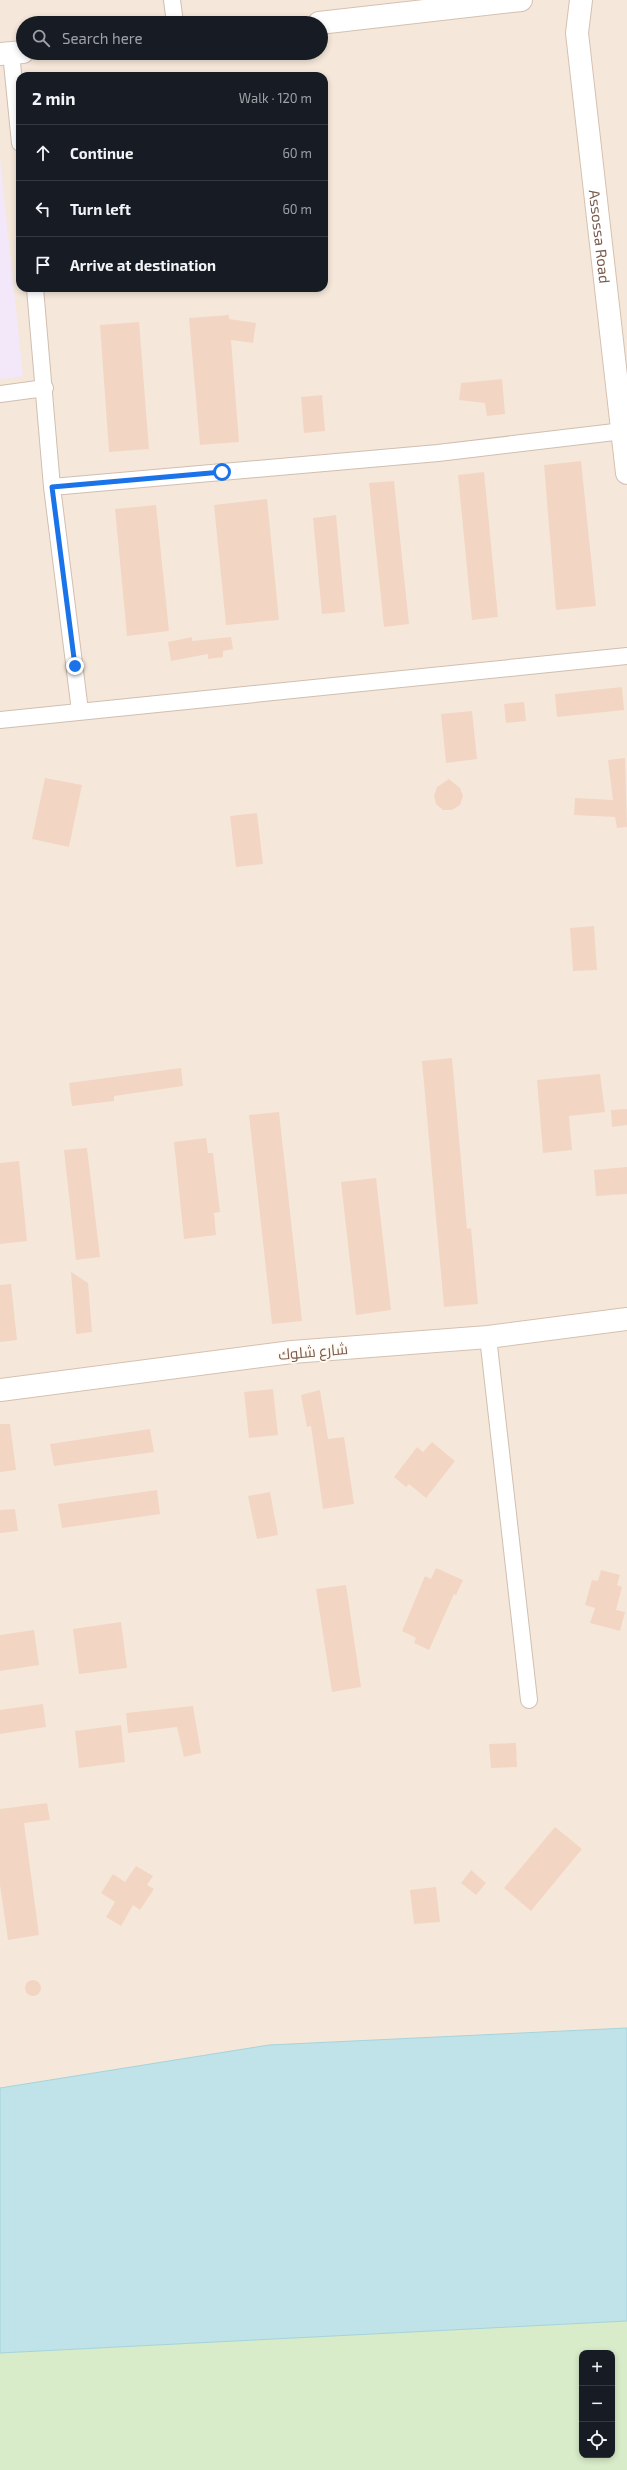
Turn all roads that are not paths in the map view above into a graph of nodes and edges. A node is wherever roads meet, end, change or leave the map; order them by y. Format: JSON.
{"nodes":[{"id":1,"x":172,"y":0,"type":"edge"},
{"id":2,"x":521,"y":0,"type":"edge"},
{"id":3,"x":581,"y":0,"type":"edge"},
{"id":4,"x":174,"y":16,"type":"edge"},
{"id":5,"x":328,"y":22,"type":"edge"},
{"id":6,"x":11,"y":53,"type":"edge"},
{"id":7,"x":16,"y":103,"type":"edge"},
{"id":8,"x":35,"y":292,"type":"edge"},
{"id":9,"x":46,"y":388,"type":"junction"},
{"id":10,"x":0,"y":394,"type":"edge"},
{"id":11,"x":623,"y":431,"type":"junction"},
{"id":12,"x":627,"y":473,"type":"edge"},
{"id":13,"x":52,"y":487,"type":"junction"},
{"id":14,"x":627,"y":656,"type":"edge"},
{"id":15,"x":80,"y":711,"type":"junction"},
{"id":16,"x":0,"y":720,"type":"edge"},
{"id":17,"x":627,"y":1319,"type":"edge"},
{"id":18,"x":488,"y":1337,"type":"junction"},
{"id":19,"x":0,"y":1390,"type":"edge"},
{"id":20,"x":528,"y":1700,"type":"dead end"}],
"edges":[{"from":1,"to":4,"type":"street"},
{"from":2,"to":5,"type":"street"},
{"from":3,"to":11,"type":"street","name":"Assossa Road"},
{"from":6,"to":7,"type":"street"},
{"from":8,"to":9,"type":"street"},
{"from":9,"to":10,"type":"street"},
{"from":9,"to":13,"type":"street"},
{"from":11,"to":12,"type":"street","name":"Assossa Road"},
{"from":11,"to":13,"type":"street"},
{"from":13,"to":15,"type":"street"},
{"from":14,"to":15,"type":"street"},
{"from":15,"to":16,"type":"street"},
{"from":17,"to":18,"type":"street","name":"شارع شلوك"},
{"from":18,"to":19,"type":"street","name":"شارع شلوك"},
{"from":18,"to":20,"type":"street"}]}
